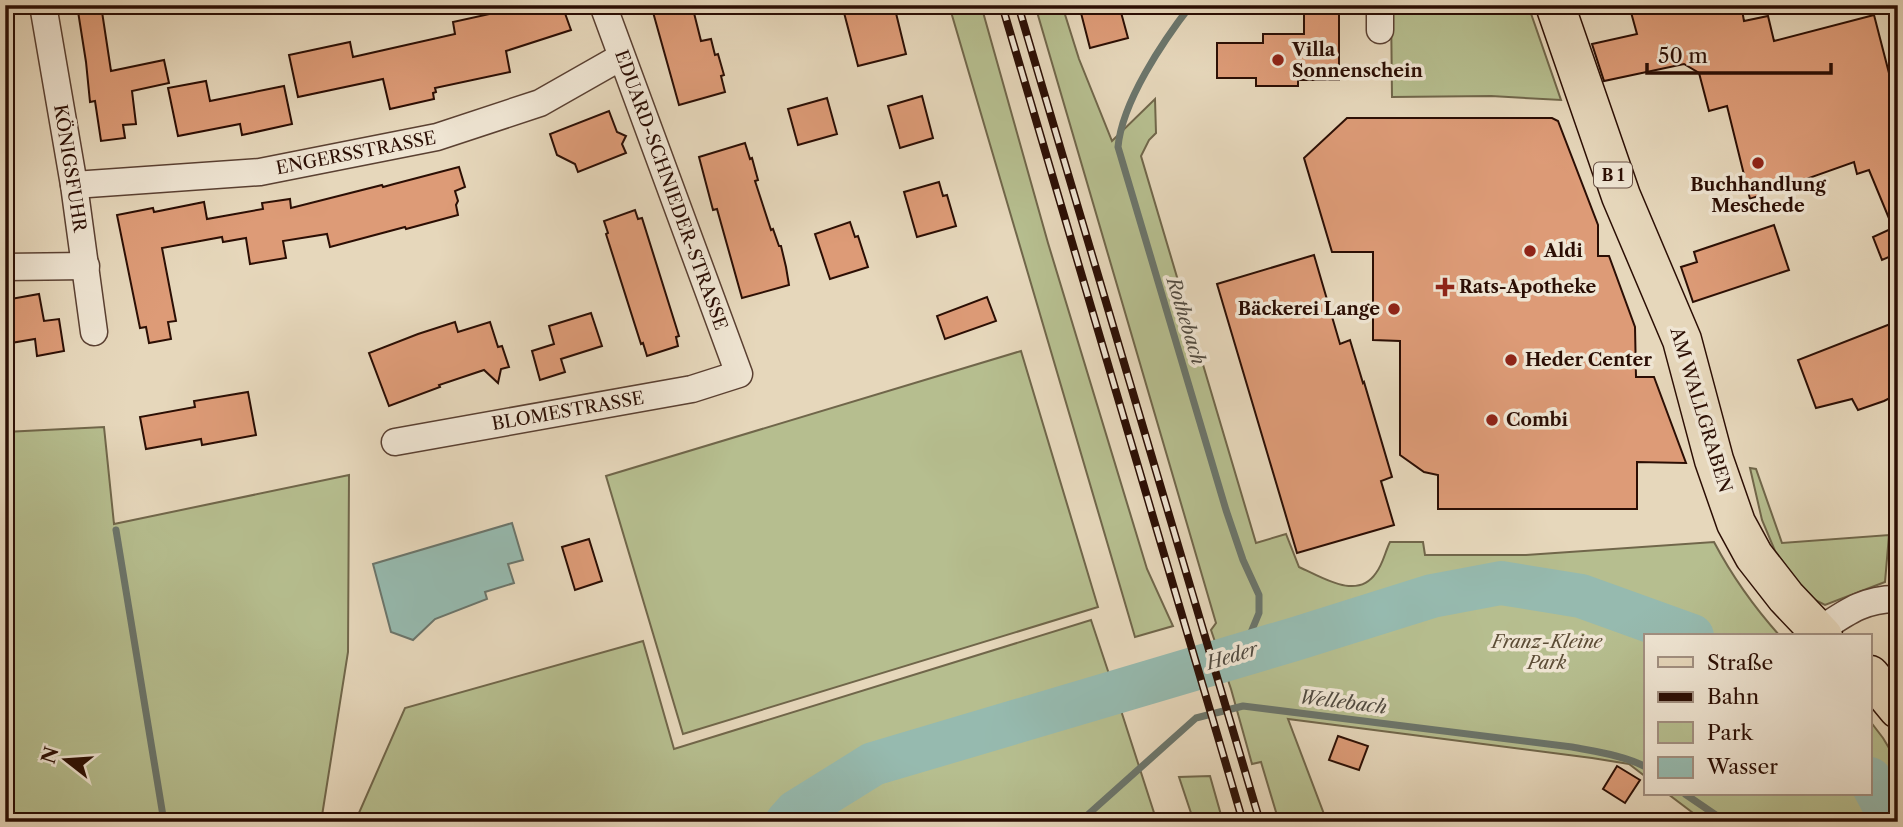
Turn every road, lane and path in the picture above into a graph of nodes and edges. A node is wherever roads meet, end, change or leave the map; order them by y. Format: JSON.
{"nodes":[{"id":1,"x":43,"y":5,"type":"edge"},
{"id":2,"x":603,"y":5,"type":"edge"},
{"id":3,"x":1555,"y":5,"type":"edge"},
{"id":4,"x":621,"y":57,"type":"junction"},
{"id":5,"x":74,"y":186,"type":"junction"},
{"id":6,"x":86,"y":266,"type":"junction"},
{"id":7,"x":5,"y":267,"type":"edge"},
{"id":8,"x":94,"y":332,"type":"dead end"},
{"id":9,"x":739,"y":374,"type":"joint"},
{"id":10,"x":395,"y":442,"type":"dead end"},
{"id":11,"x":1898,"y":599,"type":"edge"},
{"id":12,"x":1820,"y":634,"type":"edge"},
{"id":13,"x":1871,"y":676,"type":"edge"},
{"id":14,"x":1898,"y":709,"type":"edge"}],
"edges":[{"from":1,"to":5,"type":"street","name":"KÖNIGSFUHR"},
{"from":2,"to":4,"type":"street","name":"EDUARD-SCHNIEDER-STRASSE"},
{"from":3,"to":12,"type":"main road","name":"AM WALLGRABEN","number":"B 1"},
{"from":4,"to":5,"type":"street","name":"ENGERSSTRASSE"},
{"from":4,"to":9,"type":"street","name":"EDUARD-SCHNIEDER-STRASSE"},
{"from":5,"to":6,"type":"street","name":"KÖNIGSFUHR"},
{"from":6,"to":7,"type":"street"},
{"from":6,"to":8,"type":"street","name":"KÖNIGSFUHR"},
{"from":9,"to":10,"type":"street","name":"BLOMESTRASSE"},
{"from":11,"to":12,"type":"street"},
{"from":13,"to":14,"type":"main road"}]}
